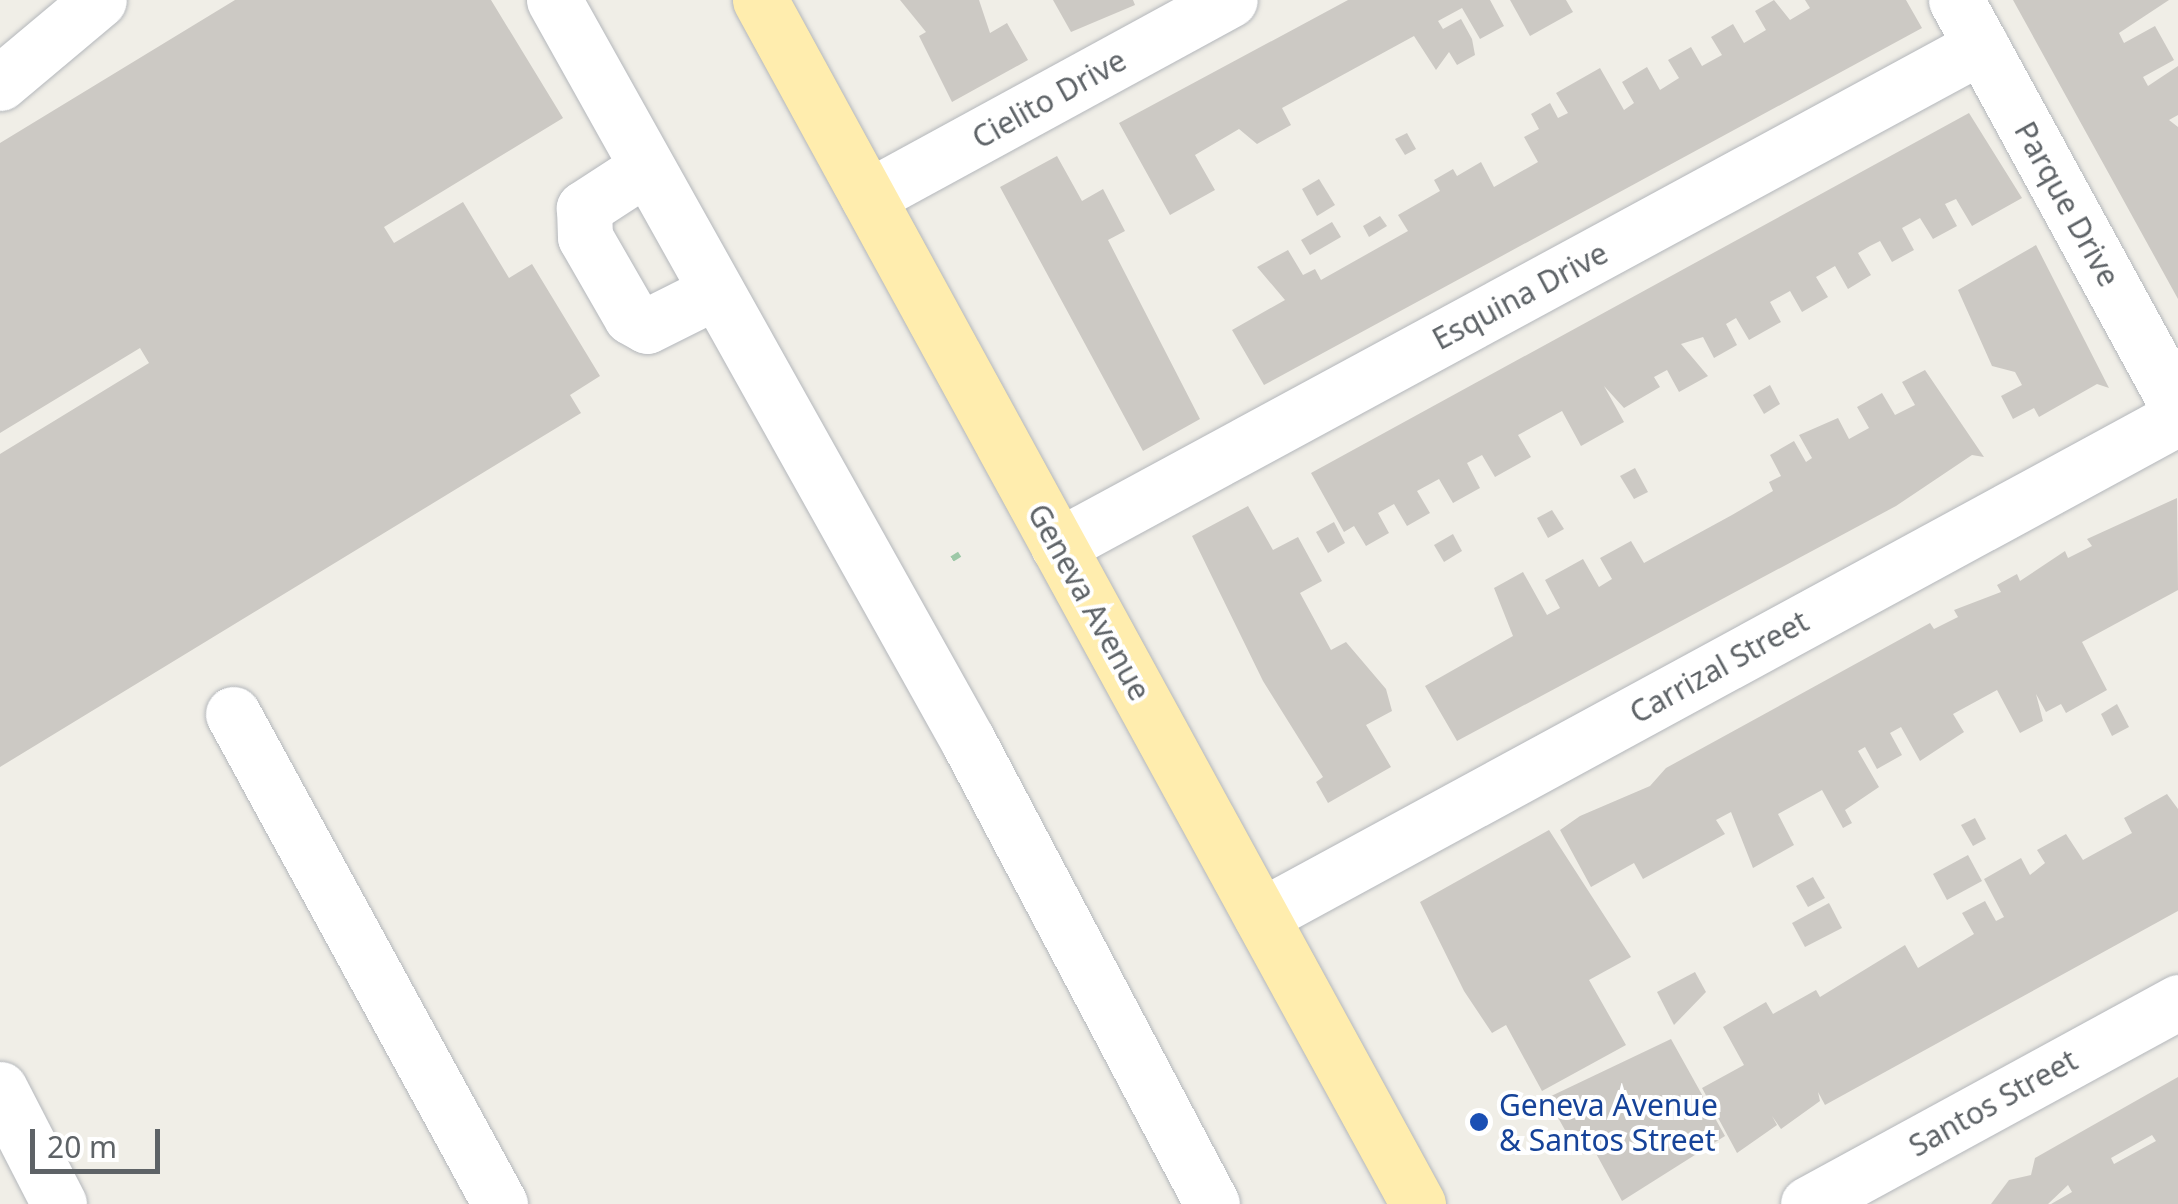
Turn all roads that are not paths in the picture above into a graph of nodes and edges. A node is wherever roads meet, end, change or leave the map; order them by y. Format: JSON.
{"nodes":[{"id":1,"x":99,"y":0,"type":"edge"},
{"id":2,"x":554,"y":0,"type":"edge"},
{"id":3,"x":760,"y":0,"type":"edge"},
{"id":4,"x":1230,"y":0,"type":"edge"},
{"id":5,"x":1969,"y":23,"type":"edge"},
{"id":6,"x":0,"y":83,"type":"edge"},
{"id":7,"x":644,"y":170,"type":"junction"},
{"id":8,"x":868,"y":197,"type":"junction"},
{"id":9,"x":715,"y":292,"type":"junction"},
{"id":10,"x":2178,"y":408,"type":"edge"},
{"id":11,"x":2178,"y":418,"type":"edge"},
{"id":12,"x":1058,"y":546,"type":"junction"},
{"id":13,"x":233,"y":714,"type":"dead end"},
{"id":14,"x":1261,"y":916,"type":"junction"},
{"id":15,"x":2178,"y":1002,"type":"edge"},
{"id":16,"x":0,"y":1089,"type":"edge"},
{"id":17,"x":59,"y":1204,"type":"edge"},
{"id":18,"x":500,"y":1204,"type":"edge"},
{"id":19,"x":1212,"y":1204,"type":"edge"},
{"id":20,"x":1418,"y":1204,"type":"edge"},
{"id":21,"x":1808,"y":1204,"type":"edge"}],
"edges":[{"from":1,"to":6,"type":"street"},
{"from":2,"to":7,"type":"street"},
{"from":3,"to":8,"type":"main road","name":"Geneva Avenue"},
{"from":4,"to":8,"type":"street","name":"Cielito Drive"},
{"from":5,"to":10,"type":"street","name":"Parque Drive"},
{"from":5,"to":12,"type":"street","name":"Esquina Drive"},
{"from":7,"to":9,"type":"street"},
{"from":7,"to":9,"type":"street"},
{"from":8,"to":12,"type":"main road","name":"Geneva Avenue"},
{"from":9,"to":19,"type":"street"},
{"from":11,"to":14,"type":"street","name":"Carrizal Street"},
{"from":12,"to":14,"type":"main road","name":"Geneva Avenue"},
{"from":13,"to":18,"type":"street"},
{"from":14,"to":20,"type":"main road","name":"Geneva Avenue"},
{"from":15,"to":21,"type":"street","name":"Santos Street"},
{"from":16,"to":17,"type":"street"}]}
